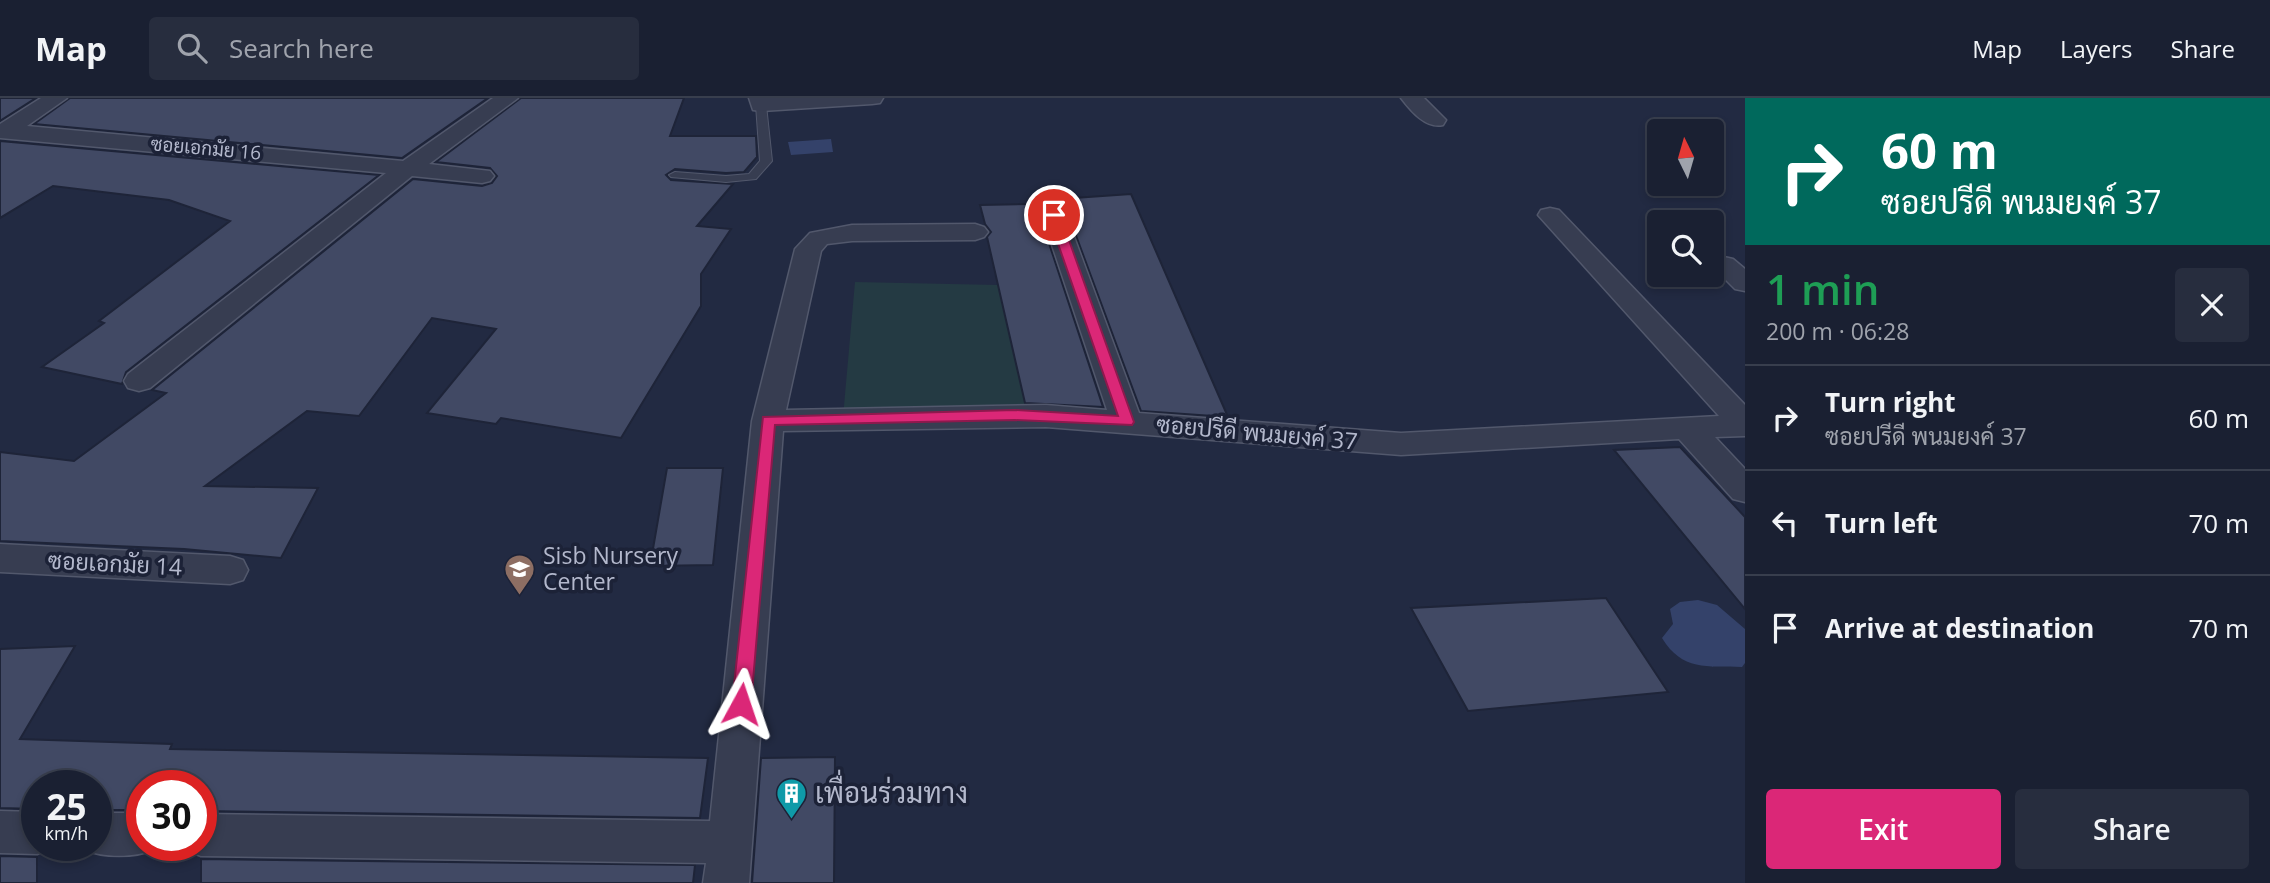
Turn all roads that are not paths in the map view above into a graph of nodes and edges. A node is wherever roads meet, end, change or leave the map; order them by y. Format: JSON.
{"nodes":[{"id":1,"x":56,"y":98,"type":"edge"},
{"id":2,"x":507,"y":98,"type":"edge"},
{"id":3,"x":872,"y":98,"type":"edge"},
{"id":4,"x":1412,"y":98,"type":"edge"},
{"id":5,"x":761,"y":102,"type":"edge"},
{"id":6,"x":1436,"y":120,"type":"dead end"},
{"id":7,"x":2,"y":131,"type":"edge"},
{"id":8,"x":408,"y":168,"type":"junction"},
{"id":9,"x":676,"y":175,"type":"dead end"},
{"id":10,"x":482,"y":176,"type":"dead end"},
{"id":11,"x":1054,"y":215,"type":"dead end"},
{"id":12,"x":1550,"y":215,"type":"dead end"},
{"id":13,"x":975,"y":232,"type":"dead end"},
{"id":14,"x":1724,"y":265,"type":"dead end"},
{"id":15,"x":1745,"y":283,"type":"edge"},
{"id":16,"x":139,"y":381,"type":"dead end"},
{"id":17,"x":768,"y":421,"type":"junction"},
{"id":18,"x":1127,"y":422,"type":"junction"},
{"id":19,"x":1745,"y":425,"type":"edge"},
{"id":20,"x":1687,"y":428,"type":"junction"},
{"id":21,"x":1745,"y":490,"type":"edge"},
{"id":22,"x":0,"y":558,"type":"edge"},
{"id":23,"x":230,"y":570,"type":"dead end"},
{"id":24,"x":0,"y":832,"type":"edge"},
{"id":25,"x":21,"y":833,"type":"edge"},
{"id":26,"x":217,"y":836,"type":"edge"},
{"id":27,"x":727,"y":862,"type":"edge"}],
"edges":[{"from":1,"to":7,"type":"street","name":"ซอยเอกมัย 16"},
{"from":2,"to":8,"type":"street"},
{"from":3,"to":5,"type":"street"},
{"from":4,"to":6,"type":"street"},
{"from":5,"to":9,"type":"lane"},
{"from":7,"to":8,"type":"street","name":"ซอยเอกมัย 16"},
{"from":8,"to":10,"type":"street","name":"ซอยเอกมัย 16"},
{"from":8,"to":16,"type":"street"},
{"from":11,"to":18,"type":"street"},
{"from":12,"to":19,"type":"street"},
{"from":13,"to":17,"type":"street"},
{"from":14,"to":15,"type":"street"},
{"from":17,"to":18,"type":"street","name":"ซอยปรีดี พนมยงค์ 37"},
{"from":17,"to":27,"type":"street"},
{"from":18,"to":20,"type":"street","name":"ซอยปรีดี พนมยงค์ 37"},
{"from":19,"to":20,"type":"street","name":"ซอยปรีดี พนมยงค์ 37"},
{"from":20,"to":21,"type":"street"},
{"from":22,"to":23,"type":"street","name":"ซอยเอกมัย 14"},
{"from":24,"to":25,"type":"street"},
{"from":26,"to":27,"type":"street"}]}
